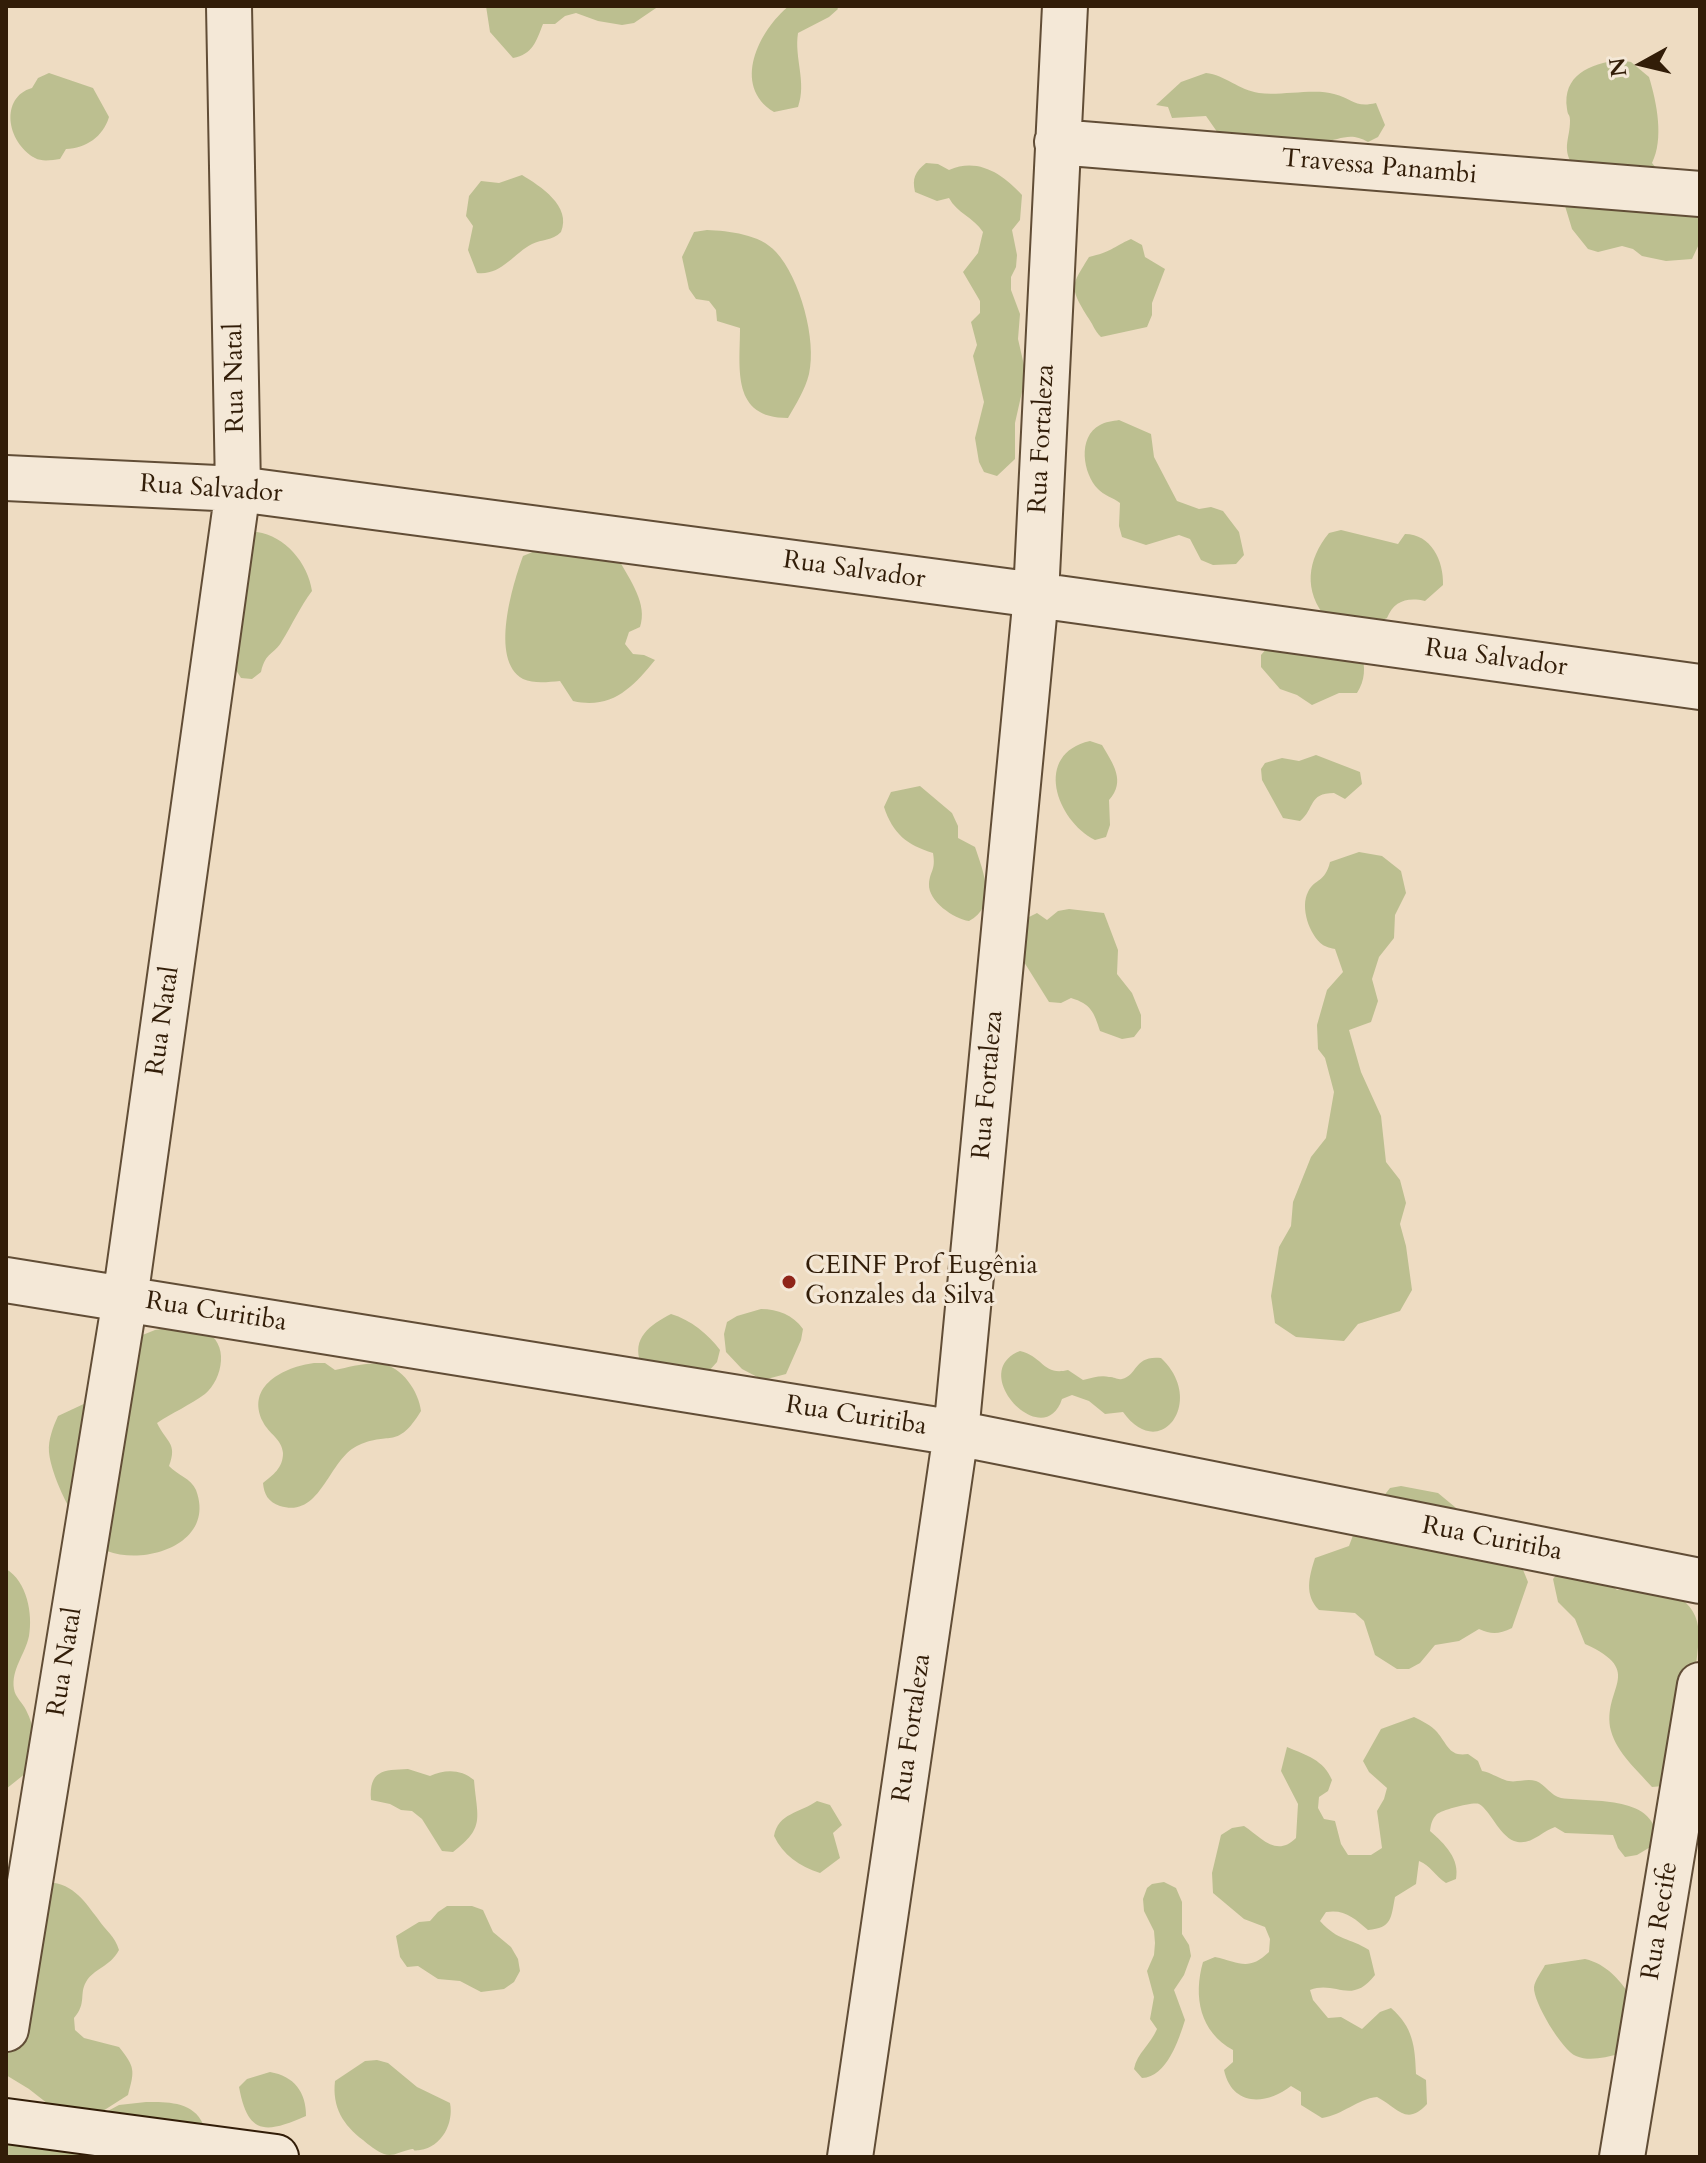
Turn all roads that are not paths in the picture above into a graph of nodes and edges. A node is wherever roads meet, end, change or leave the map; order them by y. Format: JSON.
{"nodes":[{"id":1,"x":229,"y":6,"type":"edge"},
{"id":2,"x":1065,"y":6,"type":"edge"},
{"id":3,"x":1057,"y":142,"type":"junction"},
{"id":4,"x":1700,"y":194,"type":"edge"},
{"id":5,"x":6,"y":478,"type":"edge"},
{"id":6,"x":238,"y":489,"type":"junction"},
{"id":7,"x":1036,"y":595,"type":"junction"},
{"id":8,"x":1700,"y":687,"type":"edge"},
{"id":9,"x":6,"y":1280,"type":"edge"},
{"id":10,"x":125,"y":1299,"type":"junction"},
{"id":11,"x":956,"y":1433,"type":"junction"},
{"id":12,"x":1700,"y":1581,"type":"edge"},
{"id":13,"x":1700,"y":1685,"type":"edge"},
{"id":14,"x":6,"y":2029,"type":"edge"},
{"id":15,"x":6,"y":2121,"type":"edge"},
{"id":16,"x":276,"y":2157,"type":"edge"},
{"id":17,"x":850,"y":2157,"type":"edge"},
{"id":18,"x":1622,"y":2157,"type":"edge"}],
"edges":[{"from":1,"to":6,"type":"street","name":"Rua Natal"},
{"from":2,"to":3,"type":"street","name":"Rua Fortaleza"},
{"from":3,"to":4,"type":"street","name":"Travessa Panambi"},
{"from":3,"to":7,"type":"street","name":"Rua Fortaleza"},
{"from":5,"to":6,"type":"street","name":"Rua Salvador"},
{"from":6,"to":7,"type":"street","name":"Rua Salvador"},
{"from":6,"to":10,"type":"street","name":"Rua Natal"},
{"from":7,"to":8,"type":"street","name":"Rua Salvador"},
{"from":7,"to":11,"type":"street","name":"Rua Fortaleza"},
{"from":9,"to":10,"type":"street","name":"Rua Curitiba"},
{"from":10,"to":11,"type":"street","name":"Rua Curitiba"},
{"from":10,"to":14,"type":"street","name":"Rua Natal"},
{"from":11,"to":12,"type":"street","name":"Rua Curitiba"},
{"from":11,"to":17,"type":"street","name":"Rua Fortaleza"},
{"from":13,"to":18,"type":"street","name":"Rua Recife"},
{"from":15,"to":16,"type":"street"}]}
